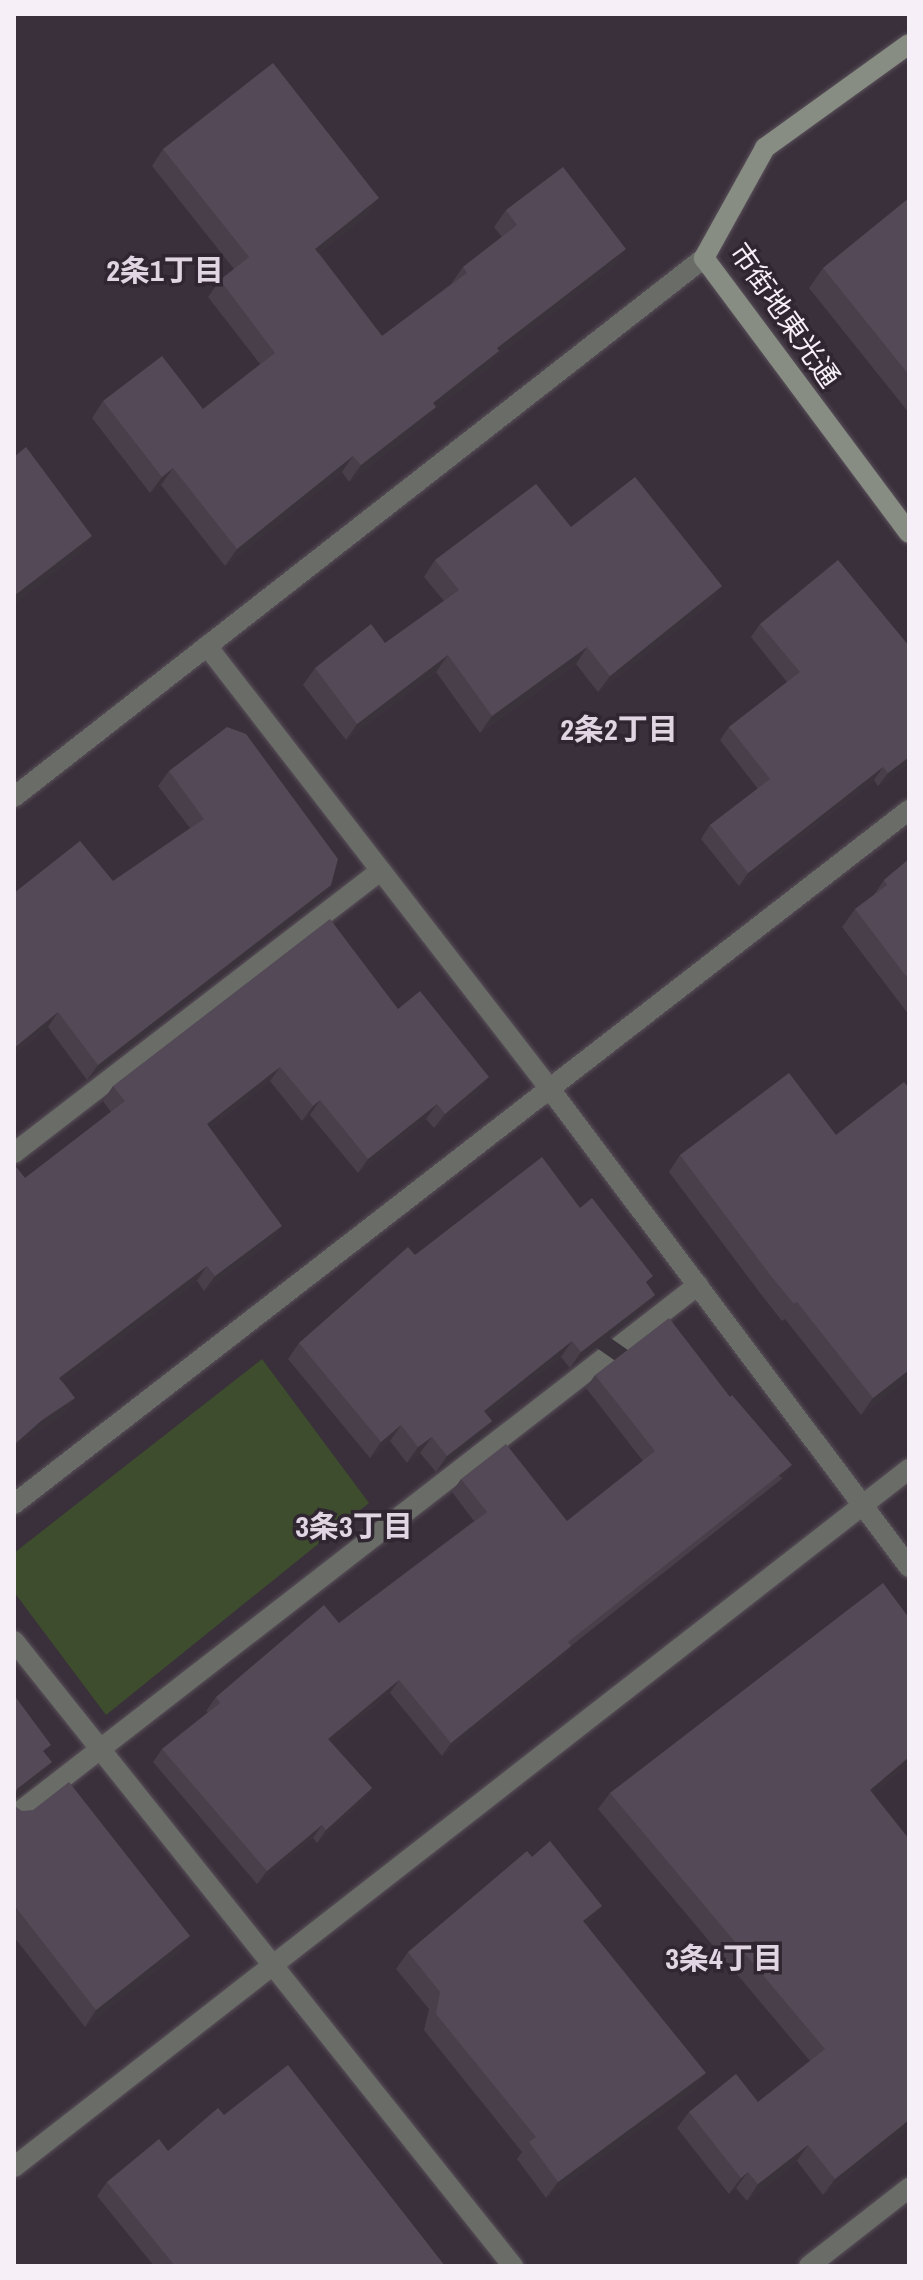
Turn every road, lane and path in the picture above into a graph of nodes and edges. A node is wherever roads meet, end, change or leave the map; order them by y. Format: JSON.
{"nodes":[{"id":1,"x":909,"y":44,"type":"edge"},
{"id":2,"x":704,"y":258,"type":"junction"},
{"id":3,"x":909,"y":533,"type":"edge"},
{"id":4,"x":207,"y":646,"type":"junction"},
{"id":5,"x":14,"y":797,"type":"edge"},
{"id":6,"x":909,"y":810,"type":"edge"},
{"id":7,"x":381,"y":870,"type":"junction"},
{"id":8,"x":550,"y":1089,"type":"junction"},
{"id":9,"x":14,"y":1153,"type":"edge"},
{"id":10,"x":698,"y":1285,"type":"junction"},
{"id":11,"x":909,"y":1469,"type":"edge"},
{"id":12,"x":14,"y":1504,"type":"edge"},
{"id":13,"x":863,"y":1505,"type":"junction"},
{"id":14,"x":909,"y":1567,"type":"edge"},
{"id":15,"x":14,"y":1641,"type":"edge"},
{"id":16,"x":101,"y":1749,"type":"junction"},
{"id":17,"x":14,"y":1816,"type":"edge"},
{"id":18,"x":274,"y":1964,"type":"junction"},
{"id":19,"x":14,"y":2167,"type":"edge"},
{"id":20,"x":909,"y":2188,"type":"edge"},
{"id":21,"x":513,"y":2266,"type":"edge"},
{"id":22,"x":809,"y":2266,"type":"edge"}],
"edges":[{"from":1,"to":2,"type":"street","name":"市街地東光通"},
{"from":2,"to":3,"type":"street","name":"市街地東光通"},
{"from":2,"to":4,"type":"street"},
{"from":4,"to":5,"type":"street"},
{"from":4,"to":7,"type":"street"},
{"from":6,"to":8,"type":"street"},
{"from":7,"to":8,"type":"street"},
{"from":7,"to":9,"type":"street"},
{"from":8,"to":10,"type":"street"},
{"from":8,"to":12,"type":"street"},
{"from":10,"to":13,"type":"street"},
{"from":10,"to":16,"type":"street"},
{"from":11,"to":13,"type":"street"},
{"from":13,"to":14,"type":"street"},
{"from":13,"to":18,"type":"street"},
{"from":15,"to":16,"type":"street"},
{"from":16,"to":17,"type":"street"},
{"from":16,"to":18,"type":"street"},
{"from":18,"to":19,"type":"street"},
{"from":18,"to":21,"type":"street"},
{"from":20,"to":22,"type":"street"}]}
